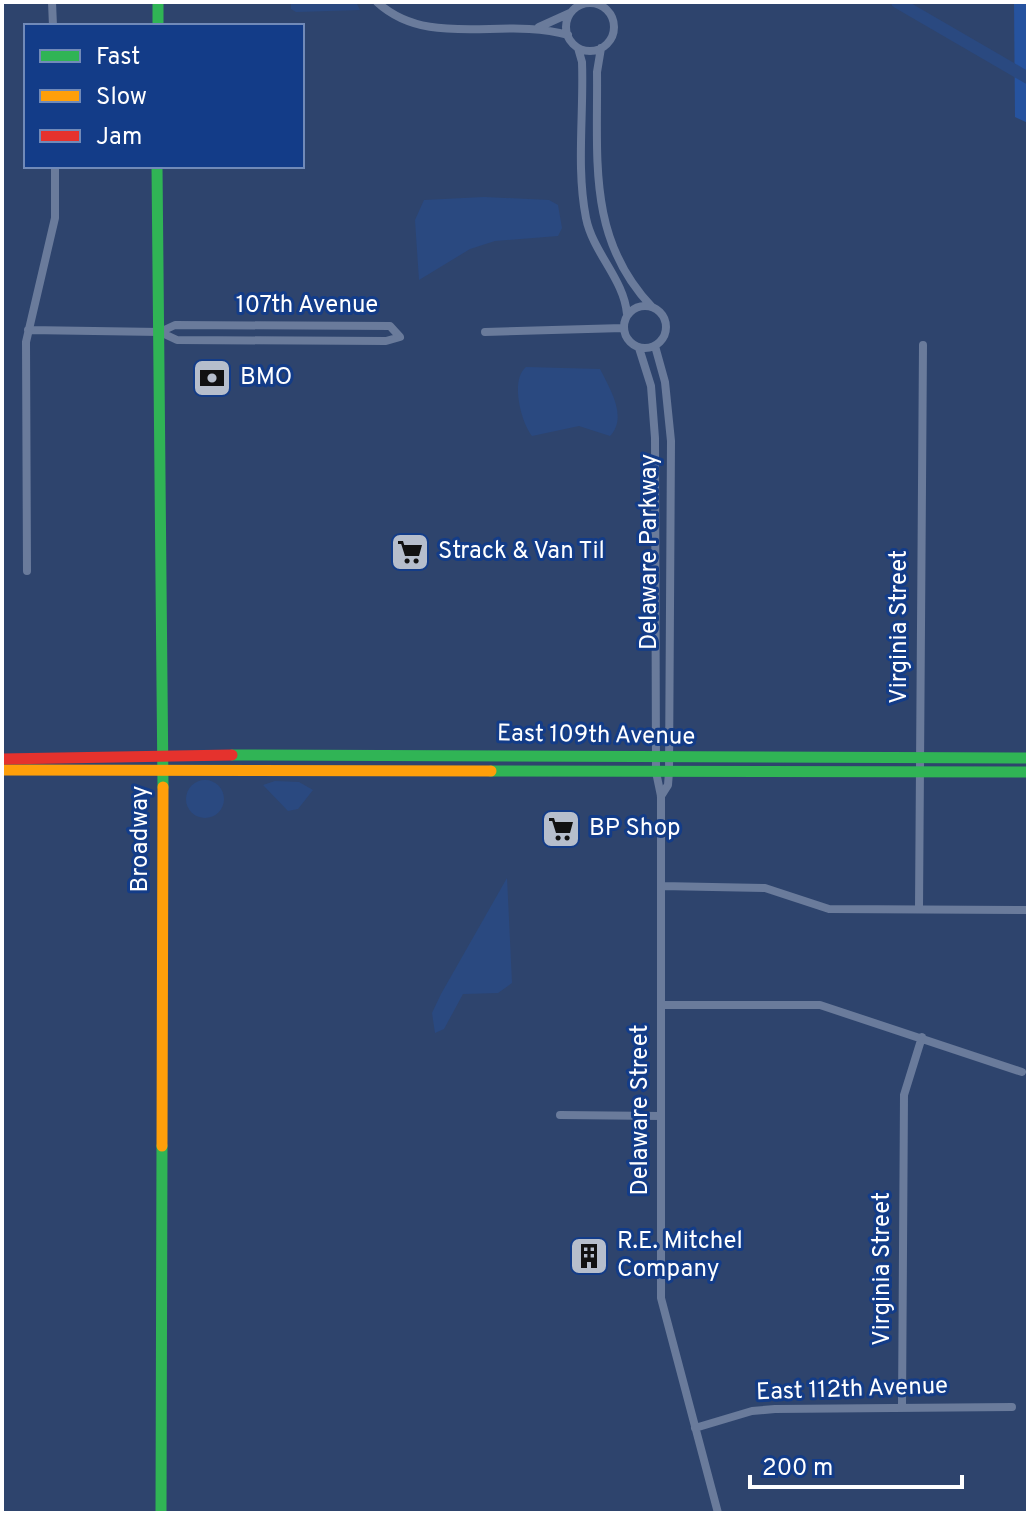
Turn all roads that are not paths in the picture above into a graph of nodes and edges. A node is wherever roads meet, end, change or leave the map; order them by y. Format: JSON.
{"nodes":[{"id":1,"x":52,"y":2,"type":"edge"},
{"id":2,"x":158,"y":2,"type":"edge"},
{"id":3,"x":377,"y":2,"type":"edge"},
{"id":4,"x":570,"y":13,"type":"junction"},
{"id":5,"x":53,"y":24,"type":"edge"},
{"id":6,"x":158,"y":24,"type":"edge"},
{"id":7,"x":534,"y":28,"type":"junction"},
{"id":8,"x":568,"y":35,"type":"junction"},
{"id":9,"x":578,"y":48,"type":"junction"},
{"id":10,"x":601,"y":48,"type":"junction"},
{"id":11,"x":55,"y":168,"type":"edge"},
{"id":12,"x":157,"y":168,"type":"edge"},
{"id":13,"x":652,"y":307,"type":"junction"},
{"id":14,"x":627,"y":314,"type":"junction"},
{"id":15,"x":623,"y":328,"type":"junction"},
{"id":16,"x":28,"y":330,"type":"junction"},
{"id":17,"x":160,"y":332,"type":"junction"},
{"id":18,"x":485,"y":332,"type":"dead end"},
{"id":19,"x":923,"y":345,"type":"dead end"},
{"id":20,"x":655,"y":346,"type":"junction"},
{"id":21,"x":639,"y":348,"type":"junction"},
{"id":22,"x":27,"y":571,"type":"dead end"},
{"id":23,"x":163,"y":756,"type":"junction"},
{"id":24,"x":919,"y":758,"type":"junction"},
{"id":25,"x":1028,"y":758,"type":"edge"},
{"id":26,"x":2,"y":759,"type":"edge"},
{"id":27,"x":656,"y":766,"type":"junction"},
{"id":28,"x":669,"y":766,"type":"junction"},
{"id":29,"x":2,"y":770,"type":"edge"},
{"id":30,"x":163,"y":770,"type":"junction"},
{"id":31,"x":919,"y":772,"type":"junction"},
{"id":32,"x":1028,"y":772,"type":"edge"},
{"id":33,"x":661,"y":796,"type":"junction"},
{"id":34,"x":661,"y":886,"type":"junction"},
{"id":35,"x":919,"y":908,"type":"junction"},
{"id":36,"x":1028,"y":910,"type":"edge"},
{"id":37,"x":661,"y":1005,"type":"junction"},
{"id":38,"x":922,"y":1037,"type":"junction"},
{"id":39,"x":1022,"y":1072,"type":"dead end"},
{"id":40,"x":560,"y":1115,"type":"dead end"},
{"id":41,"x":661,"y":1116,"type":"junction"},
{"id":42,"x":1012,"y":1407,"type":"dead end"},
{"id":43,"x":902,"y":1408,"type":"junction"},
{"id":44,"x":695,"y":1428,"type":"junction"},
{"id":45,"x":161,"y":1513,"type":"edge"},
{"id":46,"x":718,"y":1513,"type":"edge"}],
"edges":[{"from":1,"to":5,"type":"street"},
{"from":2,"to":6,"type":"main road"},
{"from":3,"to":7,"type":"street"},
{"from":4,"to":7,"type":"street"},
{"from":4,"to":8,"type":"street"},
{"from":4,"to":10,"type":"street"},
{"from":7,"to":8,"type":"street"},
{"from":8,"to":9,"type":"street"},
{"from":9,"to":10,"type":"street"},
{"from":9,"to":14,"type":"street"},
{"from":10,"to":13,"type":"street"},
{"from":11,"to":16,"type":"street"},
{"from":12,"to":17,"type":"main road","name":"Broadway"},
{"from":13,"to":14,"type":"street"},
{"from":13,"to":20,"type":"street"},
{"from":14,"to":15,"type":"street"},
{"from":15,"to":18,"type":"street"},
{"from":15,"to":21,"type":"street"},
{"from":16,"to":17,"type":"street","name":"107th Avenue"},
{"from":16,"to":22,"type":"street"},
{"from":17,"to":17,"type":"street","name":"107th Avenue"},
{"from":17,"to":23,"type":"main road","name":"Broadway"},
{"from":19,"to":24,"type":"street","name":"Virginia Street"},
{"from":20,"to":21,"type":"street"},
{"from":20,"to":28,"type":"street","name":"Delaware Parkway"},
{"from":21,"to":27,"type":"street","name":"Delaware Parkway"},
{"from":23,"to":26,"type":"main road","name":"East 109th Avenue"},
{"from":23,"to":27,"type":"main road","name":"East 109th Avenue"},
{"from":23,"to":30,"type":"main road","name":"Broadway"},
{"from":24,"to":25,"type":"main road","name":"East 109th Avenue"},
{"from":24,"to":28,"type":"main road","name":"East 109th Avenue"},
{"from":24,"to":31,"type":"street","name":"Virginia Street"},
{"from":27,"to":28,"type":"main road","name":"East 109th Avenue"},
{"from":27,"to":30,"type":"main road","name":"East 109th Avenue"},
{"from":27,"to":33,"type":"street","name":"Delaware Street"},
{"from":28,"to":31,"type":"main road","name":"East 109th Avenue"},
{"from":28,"to":33,"type":"street","name":"Delaware Street"},
{"from":29,"to":30,"type":"main road","name":"East 109th Avenue"},
{"from":30,"to":45,"type":"main road","name":"Broadway"},
{"from":31,"to":32,"type":"main road","name":"East 109th Avenue"},
{"from":31,"to":35,"type":"street","name":"Virginia Street"},
{"from":33,"to":34,"type":"street","name":"Delaware Street"},
{"from":34,"to":35,"type":"street"},
{"from":34,"to":37,"type":"street","name":"Delaware Street"},
{"from":35,"to":36,"type":"street"},
{"from":37,"to":38,"type":"street"},
{"from":37,"to":41,"type":"street","name":"Delaware Street"},
{"from":38,"to":39,"type":"street"},
{"from":38,"to":43,"type":"street","name":"Virginia Street"},
{"from":40,"to":41,"type":"street"},
{"from":41,"to":44,"type":"street","name":"Delaware Street"},
{"from":42,"to":43,"type":"street","name":"East 112th Avenue"},
{"from":43,"to":44,"type":"street","name":"East 112th Avenue"},
{"from":44,"to":46,"type":"street","name":"Delaware Street"}]}
